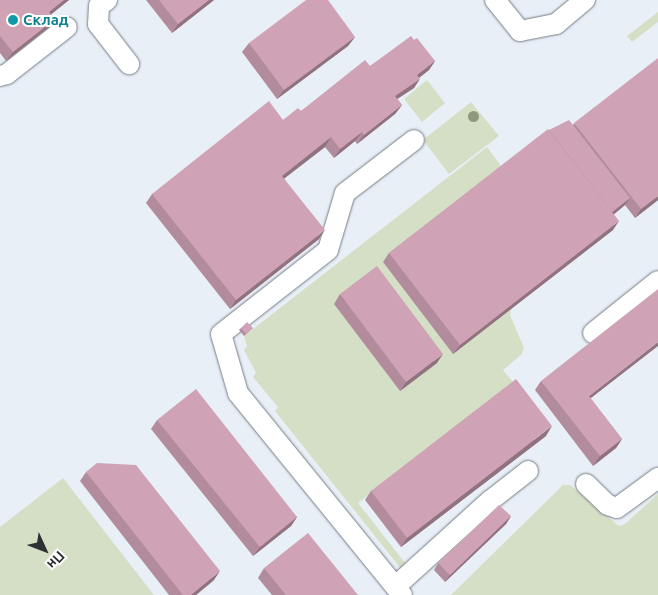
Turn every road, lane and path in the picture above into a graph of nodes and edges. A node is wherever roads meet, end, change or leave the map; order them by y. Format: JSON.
{"nodes":[{"id":1,"x":107,"y":0,"type":"edge"},
{"id":2,"x":495,"y":0,"type":"edge"},
{"id":3,"x":585,"y":0,"type":"edge"},
{"id":4,"x":67,"y":27,"type":"dead end"},
{"id":5,"x":129,"y":64,"type":"dead end"},
{"id":6,"x":0,"y":76,"type":"edge"},
{"id":7,"x":414,"y":140,"type":"dead end"},
{"id":8,"x":658,"y":281,"type":"edge"},
{"id":9,"x":593,"y":333,"type":"dead end"},
{"id":10,"x":528,"y":471,"type":"dead end"},
{"id":11,"x":658,"y":478,"type":"edge"},
{"id":12,"x":586,"y":484,"type":"dead end"},
{"id":13,"x":399,"y":591,"type":"edge"}],
"edges":[{"from":1,"to":5,"type":"lane"},
{"from":2,"to":3,"type":"lane"},
{"from":4,"to":6,"type":"lane"},
{"from":7,"to":13,"type":"lane"},
{"from":8,"to":9,"type":"lane"},
{"from":10,"to":13,"type":"lane"},
{"from":11,"to":12,"type":"lane"}]}
